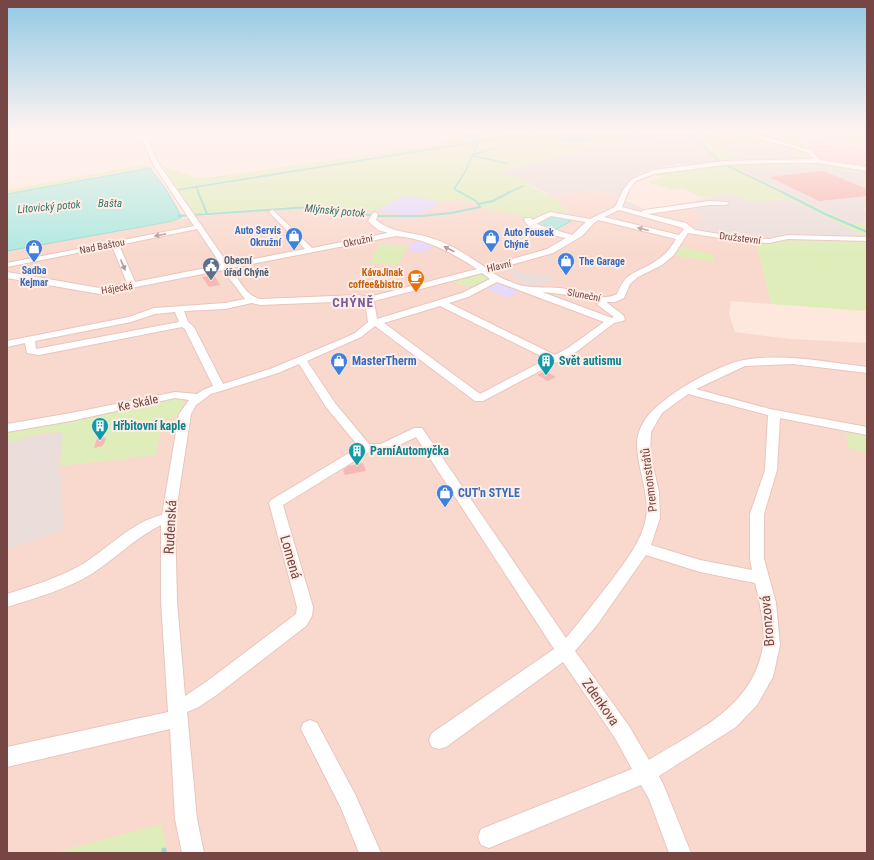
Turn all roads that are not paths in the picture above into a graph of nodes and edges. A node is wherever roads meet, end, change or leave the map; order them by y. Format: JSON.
{"nodes":[{"id":1,"x":161,"y":172,"type":"edge"},
{"id":2,"x":653,"y":172,"type":"edge"},
{"id":3,"x":726,"y":203,"type":"dead end"},
{"id":4,"x":618,"y":208,"type":"junction"},
{"id":5,"x":272,"y":212,"type":"dead end"},
{"id":6,"x":639,"y":213,"type":"junction"},
{"id":7,"x":376,"y":214,"type":"dead end"},
{"id":8,"x":594,"y":219,"type":"junction"},
{"id":9,"x":198,"y":227,"type":"junction"},
{"id":10,"x":688,"y":230,"type":"junction"},
{"id":11,"x":396,"y":234,"type":"junction"},
{"id":12,"x":573,"y":238,"type":"junction"},
{"id":13,"x":681,"y":238,"type":"junction"},
{"id":14,"x":867,"y":239,"type":"edge"},
{"id":15,"x":115,"y":244,"type":"junction"},
{"id":16,"x":311,"y":251,"type":"junction"},
{"id":17,"x":7,"y":265,"type":"edge"},
{"id":18,"x":226,"y":268,"type":"junction"},
{"id":19,"x":482,"y":270,"type":"junction"},
{"id":20,"x":7,"y":275,"type":"edge"},
{"id":21,"x":496,"y":279,"type":"junction"},
{"id":22,"x":132,"y":285,"type":"junction"},
{"id":23,"x":520,"y":288,"type":"junction"},
{"id":24,"x":251,"y":300,"type":"junction"},
{"id":25,"x":369,"y":300,"type":"junction"},
{"id":26,"x":440,"y":302,"type":"junction"},
{"id":27,"x":602,"y":304,"type":"dead end"},
{"id":28,"x":180,"y":309,"type":"junction"},
{"id":29,"x":611,"y":321,"type":"junction"},
{"id":30,"x":372,"y":323,"type":"junction"},
{"id":31,"x":184,"y":324,"type":"junction"},
{"id":32,"x":30,"y":340,"type":"junction"},
{"id":33,"x":7,"y":344,"type":"edge"},
{"id":34,"x":301,"y":359,"type":"junction"},
{"id":35,"x":555,"y":359,"type":"junction"},
{"id":36,"x":867,"y":370,"type":"edge"},
{"id":37,"x":220,"y":387,"type":"junction"},
{"id":38,"x":686,"y":390,"type":"junction"},
{"id":39,"x":198,"y":397,"type":"junction"},
{"id":40,"x":774,"y":413,"type":"junction"},
{"id":41,"x":7,"y":428,"type":"edge"},
{"id":42,"x":418,"y":431,"type":"joint"},
{"id":43,"x":867,"y":431,"type":"edge"},
{"id":44,"x":366,"y":448,"type":"junction"},
{"id":45,"x":168,"y":518,"type":"junction"},
{"id":46,"x":643,"y":548,"type":"junction"},
{"id":47,"x":761,"y":578,"type":"junction"},
{"id":48,"x":7,"y":601,"type":"edge"},
{"id":49,"x":565,"y":651,"type":"junction"},
{"id":50,"x":179,"y":713,"type":"junction"},
{"id":51,"x":310,"y":729,"type":"dead end"},
{"id":52,"x":439,"y":740,"type":"dead end"},
{"id":53,"x":7,"y":757,"type":"edge"},
{"id":54,"x":646,"y":773,"type":"junction"},
{"id":55,"x":489,"y":837,"type":"dead end"},
{"id":56,"x":194,"y":853,"type":"edge"},
{"id":57,"x":370,"y":853,"type":"edge"},
{"id":58,"x":680,"y":853,"type":"edge"}],
"edges":[{"from":1,"to":9,"type":"street"},
{"from":2,"to":4,"type":"street"},
{"from":3,"to":6,"type":"street"},
{"from":4,"to":6,"type":"street","name":"Družstevní"},
{"from":4,"to":8,"type":"street","name":"Hlavní"},
{"from":5,"to":16,"type":"street"},
{"from":6,"to":10,"type":"street","name":"Družstevní"},
{"from":7,"to":11,"type":"street"},
{"from":8,"to":12,"type":"street","name":"Hlavní"},
{"from":8,"to":12,"type":"street"},
{"from":13,"to":8,"type":"street","one_way":true},
{"from":9,"to":15,"type":"street","name":"Nad Baštou","one_way":true},
{"from":9,"to":18,"type":"street"},
{"from":10,"to":13,"type":"street","name":"Sluneční"},
{"from":10,"to":14,"type":"street","name":"Družstevní"},
{"from":11,"to":16,"type":"street","name":"Okružní"},
{"from":19,"to":11,"type":"street","name":"Okružní","one_way":true},
{"from":12,"to":19,"type":"street","name":"Hlavní"},
{"from":13,"to":23,"type":"street","name":"Sluneční"},
{"from":15,"to":17,"type":"street","name":"Nad Baštou"},
{"from":15,"to":22,"type":"street","one_way":true},
{"from":16,"to":18,"type":"street","name":"Okružní"},
{"from":18,"to":22,"type":"street","name":"Hájecká"},
{"from":18,"to":24,"type":"street"},
{"from":19,"to":21,"type":"street","name":"Okružní"},
{"from":19,"to":25,"type":"street","name":"Hlavní"},
{"from":20,"to":22,"type":"street","name":"Hájecká"},
{"from":21,"to":23,"type":"street","name":"Okružní"},
{"from":21,"to":26,"type":"street"},
{"from":23,"to":29,"type":"street"},
{"from":24,"to":25,"type":"street","name":"Hlavní"},
{"from":24,"to":28,"type":"street","name":"Hlavní"},
{"from":25,"to":30,"type":"street"},
{"from":26,"to":30,"type":"street"},
{"from":26,"to":35,"type":"street"},
{"from":27,"to":29,"type":"street"},
{"from":28,"to":31,"type":"street"},
{"from":28,"to":32,"type":"street","name":"Hlavní"},
{"from":29,"to":35,"type":"street"},
{"from":30,"to":34,"type":"street","name":"Rudenská"},
{"from":30,"to":35,"type":"street"},
{"from":31,"to":32,"type":"street"},
{"from":31,"to":37,"type":"street"},
{"from":32,"to":33,"type":"street","name":"Hlavní"},
{"from":34,"to":37,"type":"street","name":"Rudenská"},
{"from":34,"to":44,"type":"street"},
{"from":36,"to":38,"type":"street","name":"Premonstrátů"},
{"from":37,"to":39,"type":"street","name":"Rudenská"},
{"from":38,"to":40,"type":"street"},
{"from":38,"to":46,"type":"street","name":"Premonstrátů"},
{"from":39,"to":41,"type":"street","name":"Ke Skále"},
{"from":39,"to":45,"type":"street","name":"Rudenská"},
{"from":40,"to":43,"type":"street"},
{"from":40,"to":47,"type":"street","name":"Bronzová"},
{"from":42,"to":44,"type":"street","name":"Lomená"},
{"from":42,"to":49,"type":"street","name":"Zdenkova"},
{"from":44,"to":50,"type":"street","name":"Lomená"},
{"from":45,"to":48,"type":"street"},
{"from":45,"to":50,"type":"street","name":"Rudenská"},
{"from":46,"to":47,"type":"street"},
{"from":46,"to":49,"type":"street","name":"Premonstrátů"},
{"from":47,"to":54,"type":"street","name":"Bronzová"},
{"from":49,"to":52,"type":"street","name":"Premonstrátů"},
{"from":49,"to":54,"type":"street","name":"Zdenkova"},
{"from":50,"to":53,"type":"street"},
{"from":50,"to":56,"type":"street","name":"Rudenská"},
{"from":51,"to":57,"type":"street"},
{"from":54,"to":55,"type":"street","name":"Bronzová"},
{"from":54,"to":58,"type":"street","name":"Zdenkova"}]}
